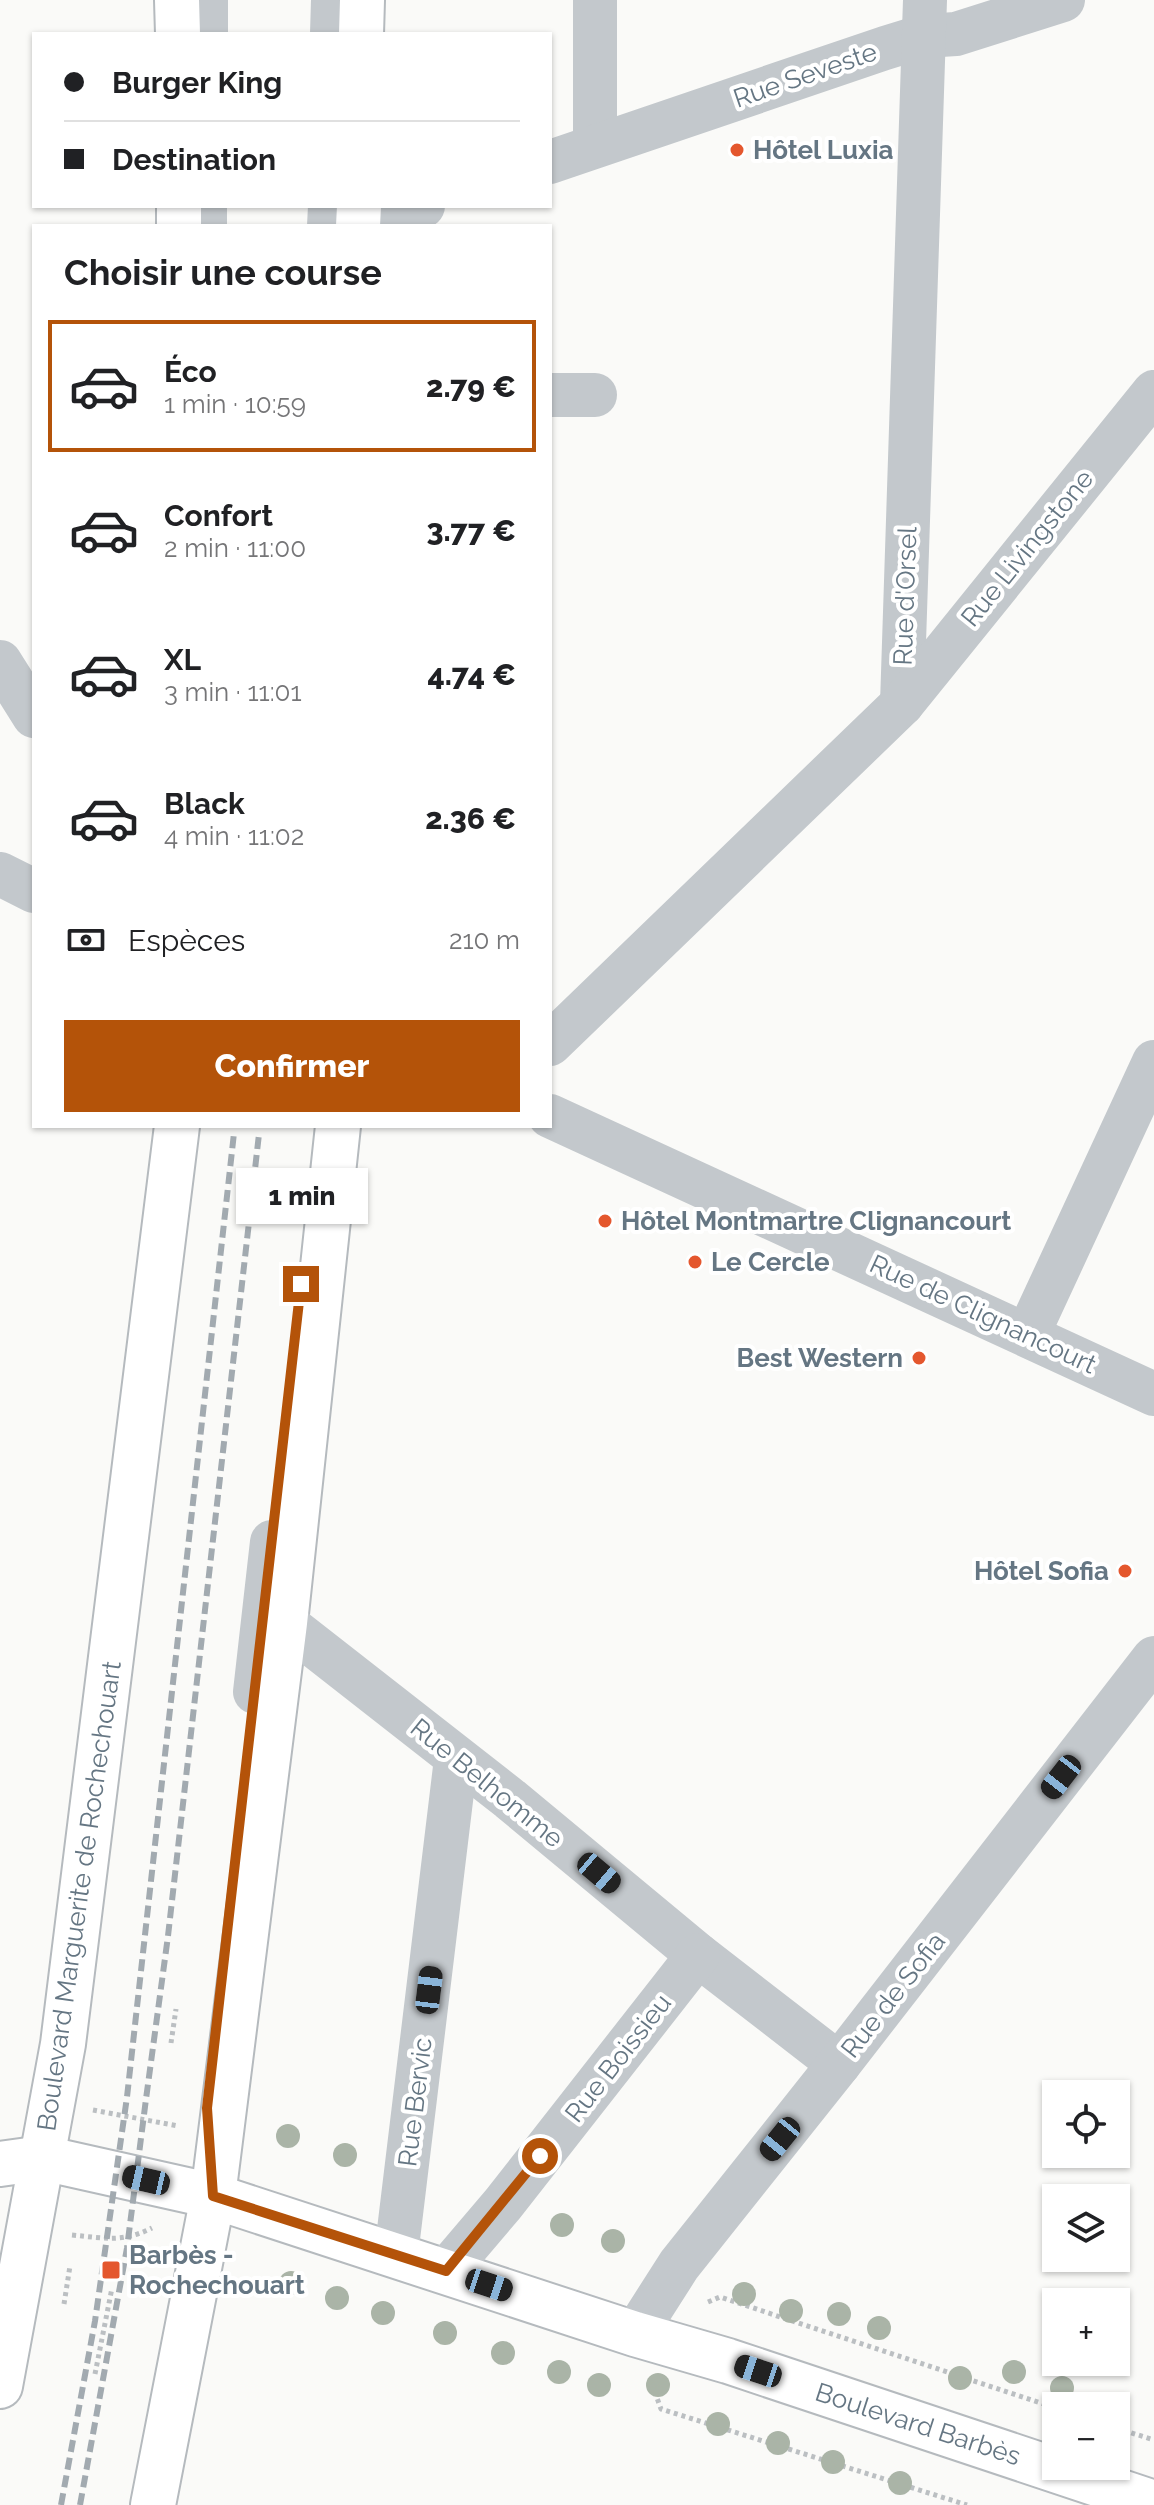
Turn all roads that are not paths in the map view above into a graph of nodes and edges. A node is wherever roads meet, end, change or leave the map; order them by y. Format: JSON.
{"nodes":[{"id":1,"x":177,"y":0,"type":"edge"},
{"id":2,"x":206,"y":0,"type":"edge"},
{"id":3,"x":333,"y":0,"type":"edge"},
{"id":4,"x":362,"y":0,"type":"edge"},
{"id":5,"x":595,"y":0,"type":"edge"},
{"id":6,"x":1063,"y":0,"type":"edge"},
{"id":7,"x":925,"y":18,"type":"edge"},
{"id":8,"x":178,"y":32,"type":"edge"},
{"id":9,"x":206,"y":32,"type":"edge"},
{"id":10,"x":332,"y":32,"type":"edge"},
{"id":11,"x":361,"y":32,"type":"edge"},
{"id":12,"x":595,"y":146,"type":"junction"},
{"id":13,"x":552,"y":161,"type":"edge"},
{"id":14,"x":418,"y":208,"type":"edge"},
{"id":15,"x":347,"y":218,"type":"edge"},
{"id":16,"x":1154,"y":392,"type":"edge"},
{"id":17,"x":552,"y":395,"type":"edge"},
{"id":18,"x":595,"y":395,"type":"dead end"},
{"id":19,"x":0,"y":662,"type":"edge"},
{"id":20,"x":902,"y":704,"type":"junction"},
{"id":21,"x":32,"y":713,"type":"edge"},
{"id":22,"x":0,"y":874,"type":"edge"},
{"id":23,"x":32,"y":890,"type":"edge"},
{"id":24,"x":552,"y":1042,"type":"edge"},
{"id":25,"x":1154,"y":1062,"type":"edge"},
{"id":26,"x":552,"y":1117,"type":"edge"},
{"id":27,"x":158,"y":1128,"type":"edge"},
{"id":28,"x":177,"y":1128,"type":"edge"},
{"id":29,"x":319,"y":1128,"type":"edge"},
{"id":30,"x":338,"y":1128,"type":"edge"},
{"id":31,"x":1028,"y":1334,"type":"junction"},
{"id":32,"x":1154,"y":1394,"type":"edge"},
{"id":33,"x":285,"y":1623,"type":"junction"},
{"id":34,"x":1154,"y":1658,"type":"edge"},
{"id":35,"x":456,"y":1759,"type":"junction"},
{"id":36,"x":698,"y":1955,"type":"junction"},
{"id":37,"x":839,"y":2064,"type":"junction"},
{"id":38,"x":43,"y":2158,"type":"junction"},
{"id":39,"x":0,"y":2164,"type":"edge"},
{"id":40,"x":213,"y":2196,"type":"junction"},
{"id":41,"x":396,"y":2255,"type":"junction"},
{"id":42,"x":446,"y":2271,"type":"junction"},
{"id":43,"x":635,"y":2334,"type":"junction"},
{"id":44,"x":0,"y":2386,"type":"edge"},
{"id":45,"x":1154,"y":2503,"type":"edge"},
{"id":46,"x":153,"y":2505,"type":"edge"}],
"edges":[{"from":1,"to":8,"type":"main road"},
{"from":2,"to":9,"type":"street"},
{"from":3,"to":10,"type":"street"},
{"from":4,"to":11,"type":"main road"},
{"from":5,"to":12,"type":"street"},
{"from":6,"to":7,"type":"street","name":"Rue Seveste"},
{"from":7,"to":12,"type":"street","name":"Rue Seveste"},
{"from":7,"to":20,"type":"street","name":"Rue d'Orsel"},
{"from":12,"to":13,"type":"street","name":"Rue Seveste"},
{"from":14,"to":15,"type":"street"},
{"from":16,"to":20,"type":"street","name":"Rue Livingstone"},
{"from":17,"to":18,"type":"street"},
{"from":19,"to":21,"type":"street"},
{"from":20,"to":24,"type":"street","name":"Rue d'Orsel"},
{"from":22,"to":23,"type":"street"},
{"from":25,"to":31,"type":"street"},
{"from":26,"to":31,"type":"street","name":"Rue de Clignancourt"},
{"from":27,"to":38,"type":"street","name":"Boulevard Marguerite de Rochechouart"},
{"from":28,"to":38,"type":"main road","name":"Boulevard Marguerite de Rochechouart"},
{"from":29,"to":40,"type":"street"},
{"from":30,"to":33,"type":"main road"},
{"from":31,"to":32,"type":"street","name":"Rue de Clignancourt"},
{"from":33,"to":35,"type":"street","name":"Rue Belhomme"},
{"from":33,"to":40,"type":"main road"},
{"from":34,"to":37,"type":"street","name":"Rue de Sofia"},
{"from":35,"to":36,"type":"street","name":"Rue Belhomme"},
{"from":35,"to":41,"type":"street","name":"Rue Bervic"},
{"from":36,"to":37,"type":"street","name":"Rue Belhomme"},
{"from":36,"to":42,"type":"street","name":"Rue Boissieu"},
{"from":37,"to":43,"type":"street","name":"Rue de Sofia"},
{"from":38,"to":39,"type":"main road","name":"Boulevard Barbès"},
{"from":38,"to":40,"type":"main road","name":"Boulevard Barbès"},
{"from":38,"to":44,"type":"main road"},
{"from":40,"to":41,"type":"main road","name":"Boulevard Barbès"},
{"from":40,"to":46,"type":"main road"},
{"from":41,"to":42,"type":"main road","name":"Boulevard Barbès"},
{"from":42,"to":43,"type":"main road","name":"Boulevard Barbès"},
{"from":43,"to":45,"type":"main road","name":"Boulevard Barbès"}]}
